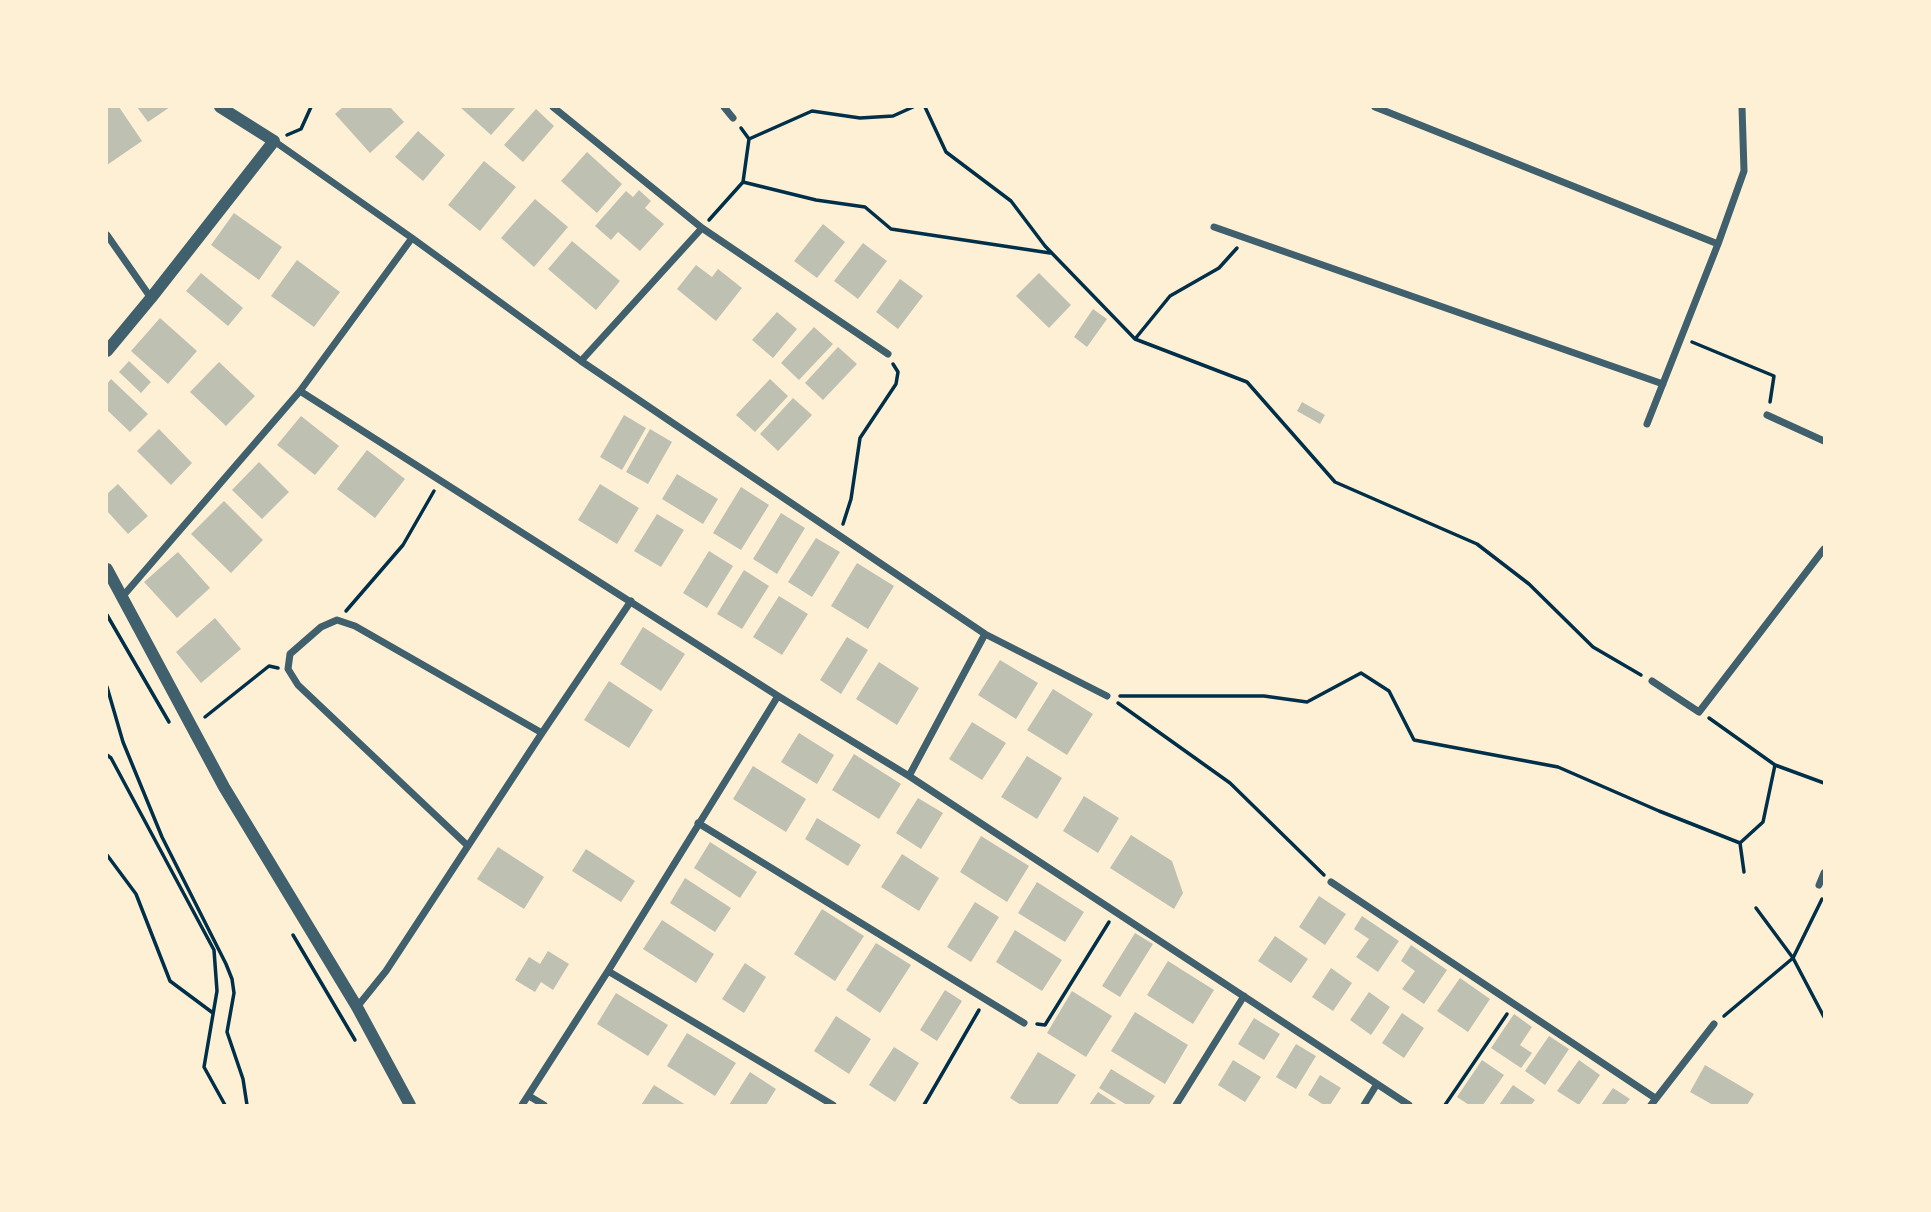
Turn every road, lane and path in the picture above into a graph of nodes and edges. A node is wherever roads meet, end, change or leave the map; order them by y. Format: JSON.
{"nodes":[{"id":1,"x":220,"y":107,"type":"edge"},
{"id":2,"x":311,"y":107,"type":"edge"},
{"id":3,"x":553,"y":107,"type":"edge"},
{"id":4,"x":724,"y":107,"type":"edge"},
{"id":5,"x":913,"y":107,"type":"edge"},
{"id":6,"x":925,"y":107,"type":"edge"},
{"id":7,"x":1374,"y":107,"type":"edge"},
{"id":8,"x":1742,"y":107,"type":"edge"},
{"id":9,"x":733,"y":118,"type":"joint"},
{"id":10,"x":749,"y":139,"type":"junction"},
{"id":11,"x":274,"y":141,"type":"junction"},
{"id":12,"x":743,"y":182,"type":"junction"},
{"id":13,"x":1214,"y":227,"type":"dead end"},
{"id":14,"x":702,"y":228,"type":"junction"},
{"id":15,"x":107,"y":235,"type":"edge"},
{"id":16,"x":412,"y":238,"type":"junction"},
{"id":17,"x":1245,"y":238,"type":"junction"},
{"id":18,"x":1718,"y":244,"type":"junction"},
{"id":19,"x":1053,"y":254,"type":"junction"},
{"id":20,"x":151,"y":298,"type":"junction"},
{"id":21,"x":1681,"y":337,"type":"junction"},
{"id":22,"x":1135,"y":339,"type":"junction"},
{"id":23,"x":107,"y":351,"type":"edge"},
{"id":24,"x":888,"y":354,"type":"joint"},
{"id":25,"x":581,"y":361,"type":"junction"},
{"id":26,"x":1663,"y":384,"type":"junction"},
{"id":27,"x":299,"y":391,"type":"junction"},
{"id":28,"x":1768,"y":415,"type":"joint"},
{"id":29,"x":1647,"y":424,"type":"dead end"},
{"id":30,"x":1824,"y":441,"type":"edge"},
{"id":31,"x":440,"y":480,"type":"junction"},
{"id":32,"x":839,"y":536,"type":"junction"},
{"id":33,"x":1824,"y":549,"type":"edge"},
{"id":34,"x":107,"y":569,"type":"edge"},
{"id":35,"x":123,"y":596,"type":"junction"},
{"id":36,"x":631,"y":601,"type":"junction"},
{"id":37,"x":337,"y":620,"type":"junction"},
{"id":38,"x":985,"y":634,"type":"junction"},
{"id":39,"x":288,"y":670,"type":"junction"},
{"id":40,"x":1652,"y":681,"type":"joint"},
{"id":41,"x":107,"y":687,"type":"edge"},
{"id":42,"x":778,"y":696,"type":"junction"},
{"id":43,"x":1107,"y":696,"type":"junction"},
{"id":44,"x":1699,"y":712,"type":"junction"},
{"id":45,"x":192,"y":727,"type":"junction"},
{"id":46,"x":541,"y":733,"type":"junction"},
{"id":47,"x":107,"y":755,"type":"edge"},
{"id":48,"x":1775,"y":765,"type":"junction"},
{"id":49,"x":909,"y":776,"type":"junction"},
{"id":50,"x":1824,"y":783,"type":"edge"},
{"id":51,"x":698,"y":823,"type":"junction"},
{"id":52,"x":1740,"y":843,"type":"junction"},
{"id":53,"x":468,"y":846,"type":"junction"},
{"id":54,"x":107,"y":855,"type":"edge"},
{"id":55,"x":1744,"y":872,"type":"dead end"},
{"id":56,"x":1824,"y":873,"type":"edge"},
{"id":57,"x":1331,"y":883,"type":"joint"},
{"id":58,"x":1819,"y":885,"type":"dead end"},
{"id":59,"x":1823,"y":901,"type":"edge"},
{"id":60,"x":1756,"y":908,"type":"dead end"},
{"id":61,"x":1115,"y":911,"type":"junction"},
{"id":62,"x":1793,"y":958,"type":"junction"},
{"id":63,"x":608,"y":971,"type":"junction"},
{"id":64,"x":1244,"y":996,"type":"junction"},
{"id":65,"x":985,"y":999,"type":"junction"},
{"id":66,"x":1514,"y":1004,"type":"junction"},
{"id":67,"x":357,"y":1007,"type":"junction"},
{"id":68,"x":213,"y":1013,"type":"junction"},
{"id":69,"x":1824,"y":1017,"type":"edge"},
{"id":70,"x":1024,"y":1023,"type":"joint"},
{"id":71,"x":1714,"y":1024,"type":"joint"},
{"id":72,"x":1377,"y":1084,"type":"junction"},
{"id":73,"x":529,"y":1096,"type":"junction"},
{"id":74,"x":1653,"y":1101,"type":"edge"},
{"id":75,"x":225,"y":1105,"type":"edge"},
{"id":76,"x":247,"y":1105,"type":"edge"},
{"id":77,"x":410,"y":1105,"type":"edge"},
{"id":78,"x":522,"y":1105,"type":"edge"},
{"id":79,"x":544,"y":1105,"type":"edge"},
{"id":80,"x":833,"y":1105,"type":"edge"},
{"id":81,"x":925,"y":1105,"type":"edge"},
{"id":82,"x":1176,"y":1105,"type":"edge"},
{"id":83,"x":1364,"y":1105,"type":"edge"},
{"id":84,"x":1409,"y":1105,"type":"edge"},
{"id":85,"x":1445,"y":1105,"type":"edge"}],
"edges":[{"from":1,"to":11,"type":"street"},
{"from":2,"to":11,"type":"path"},
{"from":3,"to":14,"type":"street"},
{"from":4,"to":9,"type":"street"},
{"from":5,"to":10,"type":"path"},
{"from":6,"to":19,"type":"path"},
{"from":7,"to":18,"type":"street"},
{"from":8,"to":18,"type":"street"},
{"from":9,"to":10,"type":"path"},
{"from":10,"to":12,"type":"path"},
{"from":11,"to":16,"type":"street"},
{"from":11,"to":20,"type":"street"},
{"from":12,"to":14,"type":"path"},
{"from":12,"to":19,"type":"path"},
{"from":13,"to":17,"type":"street"},
{"from":14,"to":24,"type":"street"},
{"from":14,"to":25,"type":"street"},
{"from":15,"to":20,"type":"street"},
{"from":16,"to":25,"type":"street"},
{"from":16,"to":27,"type":"street"},
{"from":17,"to":22,"type":"path"},
{"from":17,"to":26,"type":"street"},
{"from":18,"to":21,"type":"street"},
{"from":19,"to":22,"type":"path"},
{"from":20,"to":23,"type":"street"},
{"from":21,"to":26,"type":"street"},
{"from":21,"to":28,"type":"path"},
{"from":22,"to":40,"type":"path"},
{"from":24,"to":32,"type":"path"},
{"from":25,"to":32,"type":"street"},
{"from":26,"to":29,"type":"street"},
{"from":27,"to":31,"type":"street"},
{"from":27,"to":35,"type":"street"},
{"from":28,"to":30,"type":"street"},
{"from":31,"to":36,"type":"street"},
{"from":31,"to":37,"type":"path"},
{"from":32,"to":38,"type":"street"},
{"from":33,"to":44,"type":"street"},
{"from":34,"to":35,"type":"street"},
{"from":35,"to":45,"type":"street"},
{"from":36,"to":42,"type":"street"},
{"from":36,"to":46,"type":"street"},
{"from":37,"to":39,"type":"street"},
{"from":37,"to":46,"type":"street"},
{"from":38,"to":43,"type":"street"},
{"from":38,"to":49,"type":"street"},
{"from":39,"to":45,"type":"path"},
{"from":39,"to":53,"type":"street"},
{"from":40,"to":44,"type":"street"},
{"from":41,"to":76,"type":"path"},
{"from":42,"to":49,"type":"street"},
{"from":42,"to":51,"type":"street"},
{"from":43,"to":52,"type":"path"},
{"from":43,"to":57,"type":"path"},
{"from":44,"to":48,"type":"path"},
{"from":45,"to":67,"type":"street"},
{"from":46,"to":53,"type":"street"},
{"from":47,"to":68,"type":"path"},
{"from":48,"to":50,"type":"path"},
{"from":48,"to":52,"type":"path"},
{"from":49,"to":61,"type":"street"},
{"from":51,"to":63,"type":"street"},
{"from":51,"to":65,"type":"street"},
{"from":52,"to":55,"type":"path"},
{"from":53,"to":67,"type":"street"},
{"from":54,"to":68,"type":"path"},
{"from":56,"to":58,"type":"street"},
{"from":57,"to":66,"type":"street"},
{"from":59,"to":62,"type":"path"},
{"from":60,"to":62,"type":"path"},
{"from":61,"to":64,"type":"street"},
{"from":61,"to":70,"type":"path"},
{"from":62,"to":69,"type":"path"},
{"from":62,"to":71,"type":"path"},
{"from":63,"to":73,"type":"street"},
{"from":63,"to":80,"type":"street"},
{"from":64,"to":72,"type":"street"},
{"from":64,"to":82,"type":"street"},
{"from":65,"to":70,"type":"street"},
{"from":65,"to":81,"type":"path"},
{"from":66,"to":74,"type":"street"},
{"from":66,"to":85,"type":"path"},
{"from":67,"to":77,"type":"street"},
{"from":68,"to":75,"type":"path"},
{"from":71,"to":74,"type":"street"},
{"from":72,"to":83,"type":"street"},
{"from":72,"to":84,"type":"street"},
{"from":73,"to":78,"type":"street"},
{"from":73,"to":79,"type":"street"}]}
